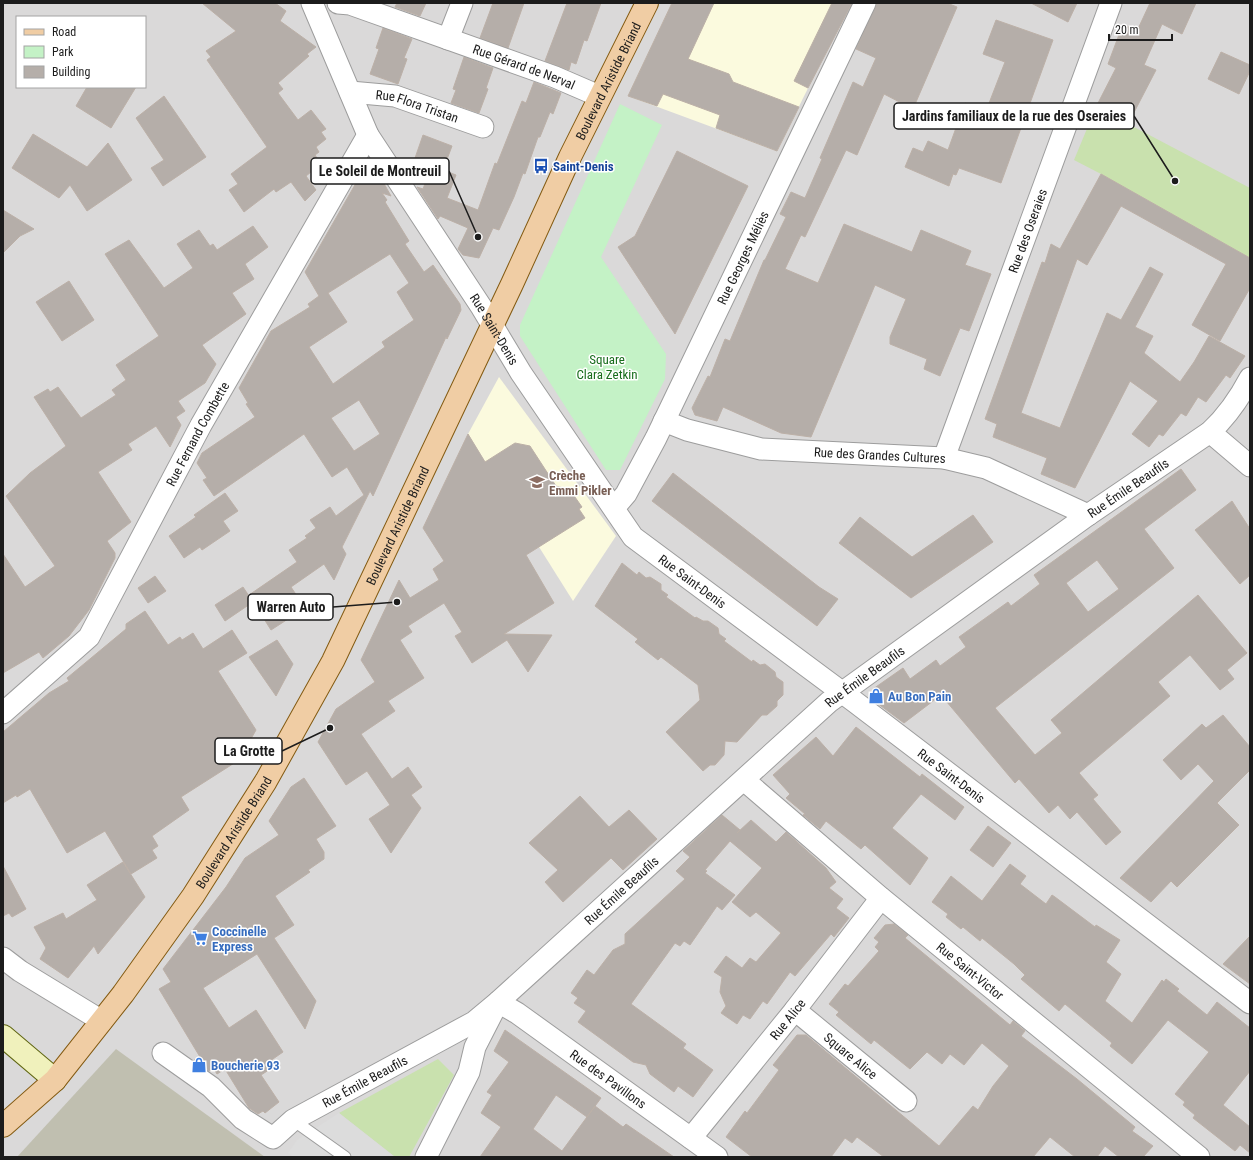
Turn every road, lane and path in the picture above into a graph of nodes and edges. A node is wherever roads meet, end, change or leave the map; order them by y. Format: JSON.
{"nodes":[{"id":1,"x":312,"y":3,"type":"edge"},
{"id":2,"x":338,"y":3,"type":"edge"},
{"id":3,"x":462,"y":3,"type":"edge"},
{"id":4,"x":647,"y":3,"type":"edge"},
{"id":5,"x":865,"y":3,"type":"edge"},
{"id":6,"x":1111,"y":3,"type":"edge"},
{"id":7,"x":448,"y":39,"type":"junction"},
{"id":8,"x":350,"y":92,"type":"junction"},
{"id":9,"x":599,"y":96,"type":"junction"},
{"id":10,"x":482,"y":127,"type":"dead end"},
{"id":11,"x":368,"y":135,"type":"junction"},
{"id":12,"x":493,"y":324,"type":"junction"},
{"id":13,"x":1250,"y":378,"type":"edge"},
{"id":14,"x":664,"y":421,"type":"junction"},
{"id":15,"x":1210,"y":432,"type":"junction"},
{"id":16,"x":944,"y":458,"type":"junction"},
{"id":17,"x":1250,"y":466,"type":"edge"},
{"id":18,"x":614,"y":508,"type":"junction"},
{"id":19,"x":1088,"y":515,"type":"junction"},
{"id":20,"x":842,"y":692,"type":"junction"},
{"id":21,"x":3,"y":713,"type":"edge"},
{"id":22,"x":744,"y":780,"type":"junction"},
{"id":23,"x":881,"y":898,"type":"junction"},
{"id":24,"x":3,"y":958,"type":"edge"},
{"id":25,"x":498,"y":1002,"type":"junction"},
{"id":26,"x":1250,"y":1003,"type":"edge"},
{"id":27,"x":795,"y":1010,"type":"junction"},
{"id":28,"x":102,"y":1021,"type":"junction"},
{"id":29,"x":3,"y":1036,"type":"edge"},
{"id":30,"x":163,"y":1053,"type":"dead end"},
{"id":31,"x":55,"y":1080,"type":"junction"},
{"id":32,"x":906,"y":1101,"type":"dead end"},
{"id":33,"x":293,"y":1120,"type":"junction"},
{"id":34,"x":3,"y":1126,"type":"edge"},
{"id":35,"x":691,"y":1138,"type":"junction"},
{"id":36,"x":345,"y":1157,"type":"edge"},
{"id":37,"x":426,"y":1157,"type":"edge"},
{"id":38,"x":718,"y":1157,"type":"edge"},
{"id":39,"x":1200,"y":1157,"type":"edge"}],
"edges":[{"from":1,"to":8,"type":"street","name":"Rue Saint-Denis"},
{"from":2,"to":7,"type":"street","name":"Rue Gérard de Nerval"},
{"from":3,"to":7,"type":"street"},
{"from":4,"to":9,"type":"main road","name":"Boulevard Aristide Briand"},
{"from":5,"to":14,"type":"street","name":"Rue Georges Méliès"},
{"from":6,"to":16,"type":"street","name":"Rue des Oseraies"},
{"from":7,"to":9,"type":"street","name":"Rue Gérard de Nerval"},
{"from":8,"to":10,"type":"street","name":"Rue Flora Tristan"},
{"from":8,"to":11,"type":"street","name":"Rue Saint-Denis"},
{"from":9,"to":12,"type":"main road","name":"Boulevard Aristide Briand"},
{"from":11,"to":12,"type":"street","name":"Rue Saint-Denis"},
{"from":11,"to":21,"type":"street","name":"Rue Fernand Combette"},
{"from":12,"to":18,"type":"street","name":"Rue Saint-Denis"},
{"from":12,"to":28,"type":"main road","name":"Boulevard Aristide Briand"},
{"from":13,"to":15,"type":"street","name":"Rue Émile Beaufils"},
{"from":14,"to":16,"type":"street","name":"Rue des Grandes Cultures"},
{"from":14,"to":18,"type":"street","name":"Rue Georges Méliès"},
{"from":15,"to":17,"type":"street"},
{"from":15,"to":19,"type":"street","name":"Rue Émile Beaufils"},
{"from":16,"to":19,"type":"street","name":"Rue des Grandes Cultures"},
{"from":18,"to":20,"type":"street","name":"Rue Saint-Denis"},
{"from":19,"to":20,"type":"street","name":"Rue Émile Beaufils"},
{"from":20,"to":22,"type":"street","name":"Rue Émile Beaufils"},
{"from":20,"to":26,"type":"street","name":"Rue Saint-Denis"},
{"from":22,"to":23,"type":"street","name":"Rue Saint-Victor"},
{"from":22,"to":25,"type":"street","name":"Rue Émile Beaufils"},
{"from":23,"to":27,"type":"street","name":"Rue Alice"},
{"from":23,"to":39,"type":"street","name":"Rue Saint-Victor"},
{"from":24,"to":28,"type":"street"},
{"from":25,"to":33,"type":"street","name":"Rue Émile Beaufils"},
{"from":25,"to":35,"type":"street","name":"Rue des Pavillons"},
{"from":25,"to":37,"type":"street","name":"Rue Émile Beaufils"},
{"from":27,"to":32,"type":"street","name":"Square Alice"},
{"from":27,"to":35,"type":"street","name":"Rue Alice"},
{"from":28,"to":31,"type":"main road","name":"Boulevard Aristide Briand"},
{"from":29,"to":31,"type":"street"},
{"from":30,"to":33,"type":"street","name":"Rue Émile Beaufils"},
{"from":31,"to":34,"type":"main road","name":"Boulevard Aristide Briand"},
{"from":33,"to":36,"type":"lane"},
{"from":35,"to":38,"type":"street","name":"Rue des Pavillons"}]}
